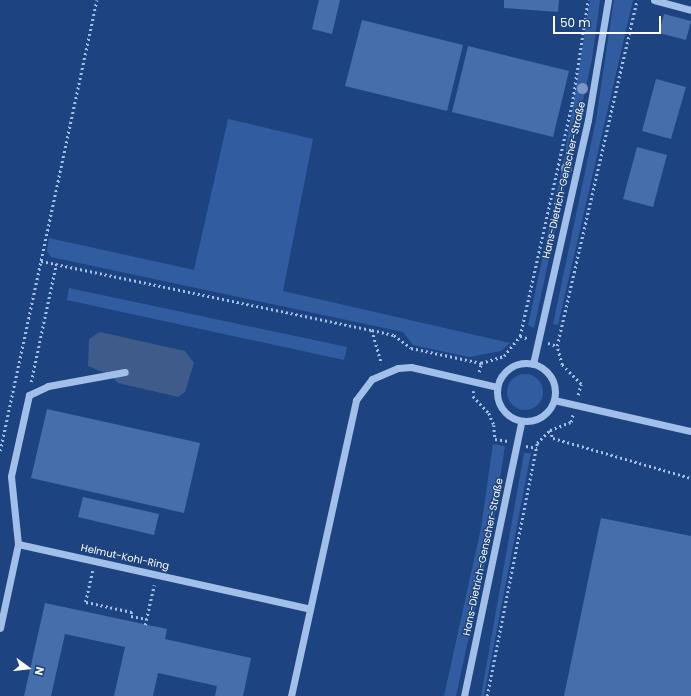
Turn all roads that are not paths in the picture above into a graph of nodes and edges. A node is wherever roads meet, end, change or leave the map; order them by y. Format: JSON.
{"nodes":[{"id":1,"x":608,"y":0,"type":"edge"},
{"id":2,"x":654,"y":0,"type":"edge"},
{"id":3,"x":691,"y":10,"type":"edge"},
{"id":4,"x":533,"y":364,"type":"junction"},
{"id":5,"x":125,"y":372,"type":"dead end"},
{"id":6,"x":497,"y":387,"type":"junction"},
{"id":7,"x":554,"y":400,"type":"junction"},
{"id":8,"x":521,"y":422,"type":"junction"},
{"id":9,"x":691,"y":431,"type":"edge"},
{"id":10,"x":18,"y":544,"type":"junction"},
{"id":11,"x":310,"y":609,"type":"junction"},
{"id":12,"x":0,"y":628,"type":"edge"},
{"id":13,"x":291,"y":696,"type":"edge"},
{"id":14,"x":464,"y":696,"type":"edge"}],
"edges":[{"from":1,"to":4,"type":"street","name":"Hans-Dietrich-Genscher-Straße"},
{"from":2,"to":3,"type":"street"},
{"from":4,"to":6,"type":"street"},
{"from":4,"to":7,"type":"street"},
{"from":5,"to":10,"type":"street"},
{"from":6,"to":8,"type":"street"},
{"from":6,"to":11,"type":"street"},
{"from":7,"to":8,"type":"street"},
{"from":7,"to":9,"type":"street"},
{"from":8,"to":14,"type":"street","name":"Hans-Dietrich-Genscher-Straße"},
{"from":10,"to":11,"type":"street","name":"Helmut-Kohl-Ring"},
{"from":10,"to":12,"type":"street"},
{"from":11,"to":13,"type":"street"}]}
